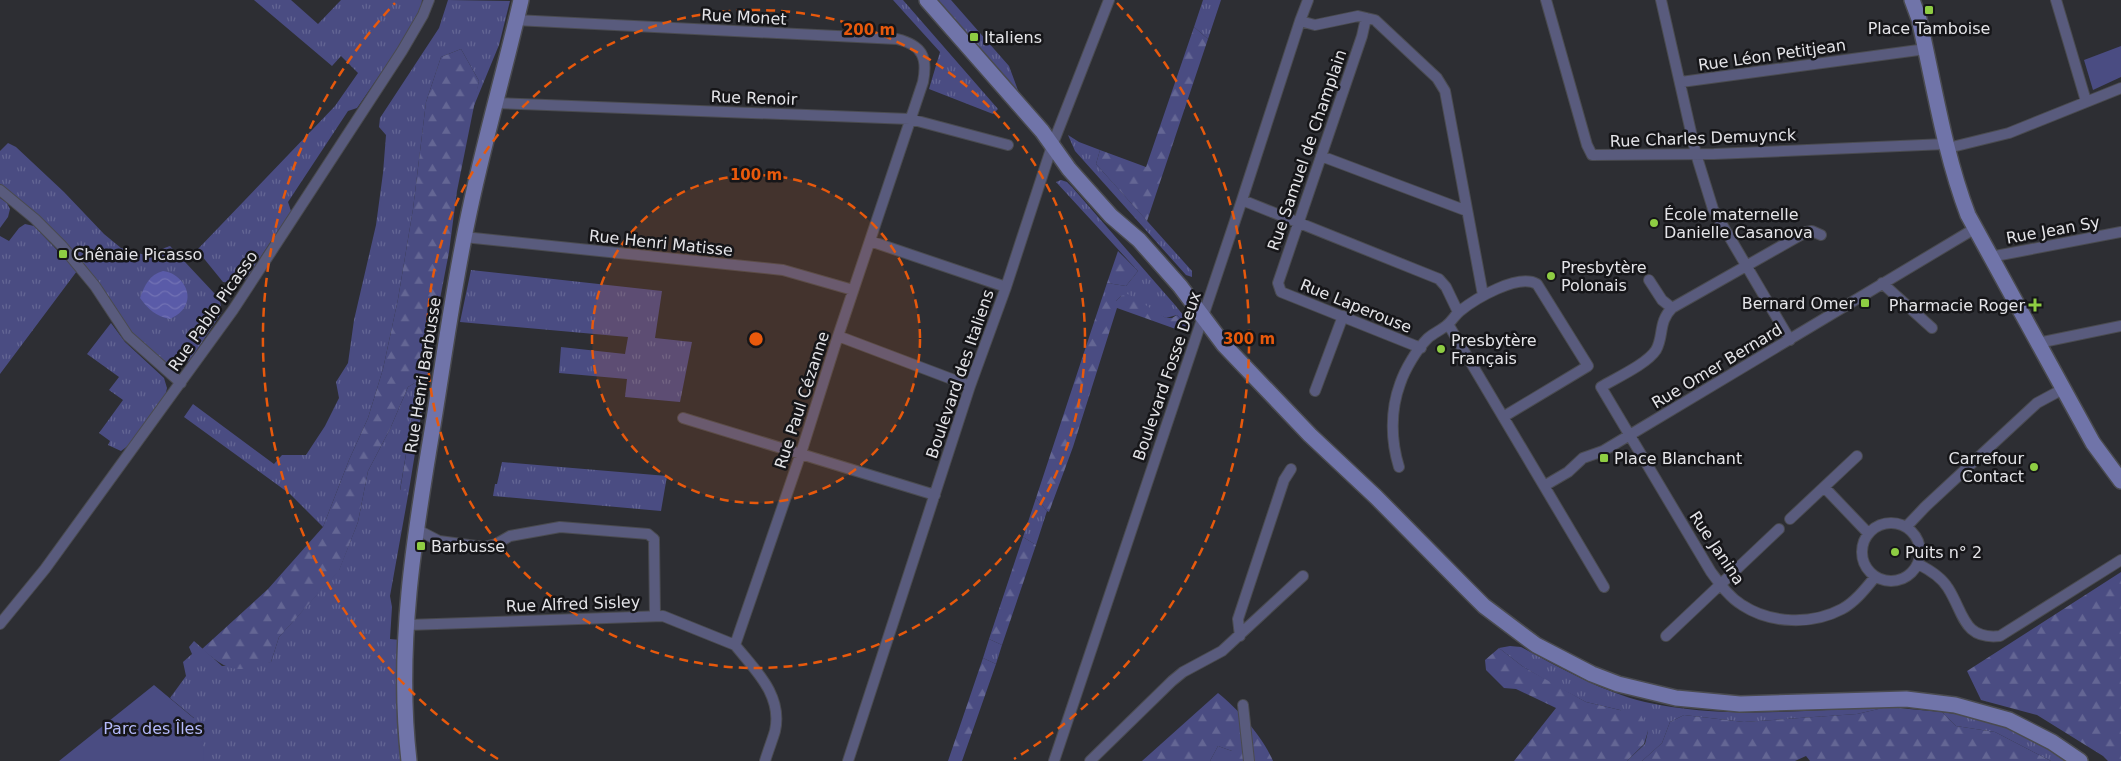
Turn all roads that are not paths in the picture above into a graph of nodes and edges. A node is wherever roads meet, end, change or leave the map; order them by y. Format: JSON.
{"nodes":[{"id":1,"x":429,"y":0,"type":"edge"},
{"id":2,"x":521,"y":0,"type":"edge"},
{"id":3,"x":916,"y":0,"type":"edge"},
{"id":4,"x":927,"y":0,"type":"edge"},
{"id":5,"x":1109,"y":0,"type":"edge"},
{"id":6,"x":1308,"y":0,"type":"edge"},
{"id":7,"x":1546,"y":0,"type":"edge"},
{"id":8,"x":1661,"y":0,"type":"edge"},
{"id":9,"x":1912,"y":0,"type":"edge"},
{"id":10,"x":2056,"y":0,"type":"edge"},
{"id":11,"x":1366,"y":18,"type":"junction"},
{"id":12,"x":515,"y":20,"type":"junction"},
{"id":13,"x":1300,"y":21,"type":"junction"},
{"id":14,"x":949,"y":26,"type":"junction"},
{"id":15,"x":911,"y":42,"type":"joint"},
{"id":16,"x":1926,"y":49,"type":"junction"},
{"id":17,"x":1681,"y":82,"type":"junction"},
{"id":18,"x":2121,"y":88,"type":"edge"},
{"id":19,"x":2086,"y":101,"type":"junction"},
{"id":20,"x":494,"y":103,"type":"junction"},
{"id":21,"x":910,"y":120,"type":"junction"},
{"id":22,"x":1008,"y":145,"type":"dead end"},
{"id":23,"x":1951,"y":145,"type":"junction"},
{"id":24,"x":1052,"y":146,"type":"junction"},
{"id":25,"x":1696,"y":154,"type":"junction"},
{"id":26,"x":1321,"y":156,"type":"junction"},
{"id":27,"x":0,"y":190,"type":"edge"},
{"id":28,"x":1242,"y":200,"type":"junction"},
{"id":29,"x":1467,"y":211,"type":"junction"},
{"id":30,"x":1297,"y":222,"type":"junction"},
{"id":31,"x":1974,"y":229,"type":"junction"},
{"id":32,"x":2121,"y":232,"type":"edge"},
{"id":33,"x":1821,"y":235,"type":"dead end"},
{"id":34,"x":464,"y":237,"type":"junction"},
{"id":35,"x":870,"y":241,"type":"junction"},
{"id":36,"x":1990,"y":257,"type":"junction"},
{"id":37,"x":1746,"y":266,"type":"junction"},
{"id":38,"x":1649,"y":280,"type":"dead end"},
{"id":39,"x":1882,"y":283,"type":"junction"},
{"id":40,"x":1006,"y":287,"type":"junction"},
{"id":41,"x":853,"y":290,"type":"junction"},
{"id":42,"x":1281,"y":292,"type":"joint"},
{"id":43,"x":1483,"y":295,"type":"junction"},
{"id":44,"x":1672,"y":308,"type":"junction"},
{"id":45,"x":1458,"y":312,"type":"junction"},
{"id":46,"x":1202,"y":315,"type":"junction"},
{"id":47,"x":1343,"y":316,"type":"junction"},
{"id":48,"x":1448,"y":324,"type":"junction"},
{"id":49,"x":2121,"y":326,"type":"edge"},
{"id":50,"x":1932,"y":328,"type":"dead end"},
{"id":51,"x":838,"y":336,"type":"junction"},
{"id":52,"x":1790,"y":340,"type":"junction"},
{"id":53,"x":2038,"y":343,"type":"junction"},
{"id":54,"x":1421,"y":348,"type":"junction"},
{"id":55,"x":180,"y":383,"type":"junction"},
{"id":56,"x":970,"y":386,"type":"junction"},
{"id":57,"x":2064,"y":389,"type":"junction"},
{"id":58,"x":1315,"y":391,"type":"dead end"},
{"id":59,"x":1503,"y":417,"type":"junction"},
{"id":60,"x":683,"y":418,"type":"dead end"},
{"id":61,"x":1630,"y":435,"type":"junction"},
{"id":62,"x":801,"y":453,"type":"junction"},
{"id":63,"x":1857,"y":456,"type":"dead end"},
{"id":64,"x":1399,"y":467,"type":"dead end"},
{"id":65,"x":1291,"y":469,"type":"dead end"},
{"id":66,"x":2121,"y":481,"type":"edge"},
{"id":67,"x":1544,"y":486,"type":"junction"},
{"id":68,"x":1824,"y":487,"type":"junction"},
{"id":69,"x":935,"y":495,"type":"junction"},
{"id":70,"x":1790,"y":519,"type":"dead end"},
{"id":71,"x":1906,"y":527,"type":"junction"},
{"id":72,"x":416,"y":529,"type":"junction"},
{"id":73,"x":1779,"y":529,"type":"dead end"},
{"id":74,"x":1868,"y":533,"type":"junction"},
{"id":75,"x":2121,"y":560,"type":"edge"},
{"id":76,"x":1918,"y":564,"type":"junction"},
{"id":77,"x":1303,"y":576,"type":"dead end"},
{"id":78,"x":1875,"y":577,"type":"junction"},
{"id":79,"x":1720,"y":583,"type":"junction"},
{"id":80,"x":1604,"y":587,"type":"dead end"},
{"id":81,"x":655,"y":616,"type":"junction"},
{"id":82,"x":0,"y":624,"type":"edge"},
{"id":83,"x":407,"y":625,"type":"junction"},
{"id":84,"x":1240,"y":636,"type":"junction"},
{"id":85,"x":1666,"y":636,"type":"dead end"},
{"id":86,"x":735,"y":645,"type":"junction"},
{"id":87,"x":1243,"y":705,"type":"dead end"},
{"id":88,"x":409,"y":761,"type":"edge"},
{"id":89,"x":765,"y":761,"type":"edge"},
{"id":90,"x":848,"y":761,"type":"edge"},
{"id":91,"x":1054,"y":761,"type":"edge"},
{"id":92,"x":1090,"y":761,"type":"edge"},
{"id":93,"x":1248,"y":761,"type":"edge"},
{"id":94,"x":2080,"y":761,"type":"edge"}],
"edges":[{"from":1,"to":55,"type":"street","name":"Rue Pablo Picasso"},
{"from":2,"to":12,"type":"main road","name":"Rue Henri Barbusse"},
{"from":3,"to":14,"type":"main road"},
{"from":4,"to":14,"type":"main road"},
{"from":5,"to":24,"type":"street","name":"Boulevard des Italiens"},
{"from":6,"to":13,"type":"street","name":"Boulevard Fosse Deux"},
{"from":7,"to":25,"type":"street","name":"Rue Charles Demuynck"},
{"from":8,"to":17,"type":"street"},
{"from":9,"to":16,"type":"main road"},
{"from":10,"to":19,"type":"street"},
{"from":11,"to":13,"type":"street"},
{"from":11,"to":26,"type":"street","name":"Rue Samuel de Champlain"},
{"from":11,"to":29,"type":"street"},
{"from":12,"to":15,"type":"street","name":"Rue Monet"},
{"from":12,"to":20,"type":"main road","name":"Rue Henri Barbusse"},
{"from":13,"to":28,"type":"street","name":"Boulevard Fosse Deux"},
{"from":14,"to":24,"type":"main road"},
{"from":15,"to":21,"type":"street","name":"Rue Paul Cézanne"},
{"from":16,"to":17,"type":"street","name":"Rue Léon Petitjean"},
{"from":16,"to":23,"type":"main road"},
{"from":17,"to":25,"type":"street"},
{"from":18,"to":19,"type":"street","name":"Rue Charles Demuynck"},
{"from":19,"to":23,"type":"street","name":"Rue Charles Demuynck"},
{"from":20,"to":21,"type":"street","name":"Rue Renoir"},
{"from":20,"to":34,"type":"main road","name":"Rue Henri Barbusse"},
{"from":21,"to":22,"type":"street","name":"Rue Renoir"},
{"from":21,"to":35,"type":"street","name":"Rue Paul Cézanne"},
{"from":23,"to":25,"type":"street","name":"Rue Charles Demuynck"},
{"from":23,"to":31,"type":"main road"},
{"from":24,"to":40,"type":"street","name":"Boulevard des Italiens"},
{"from":24,"to":46,"type":"main road"},
{"from":25,"to":37,"type":"street"},
{"from":26,"to":29,"type":"street"},
{"from":26,"to":30,"type":"street","name":"Rue Samuel de Champlain"},
{"from":27,"to":55,"type":"street"},
{"from":28,"to":30,"type":"street"},
{"from":28,"to":46,"type":"street","name":"Boulevard Fosse Deux"},
{"from":29,"to":43,"type":"street"},
{"from":30,"to":42,"type":"street","name":"Rue Samuel de Champlain"},
{"from":30,"to":45,"type":"street"},
{"from":31,"to":36,"type":"main road"},
{"from":31,"to":39,"type":"street","name":"Rue Omer Bernard"},
{"from":32,"to":36,"type":"street","name":"Rue Jean Sy"},
{"from":33,"to":37,"type":"street"},
{"from":34,"to":41,"type":"street","name":"Rue Henri Matisse"},
{"from":34,"to":72,"type":"main road","name":"Rue Henri Barbusse"},
{"from":35,"to":40,"type":"street"},
{"from":35,"to":41,"type":"street","name":"Rue Paul Cézanne"},
{"from":36,"to":53,"type":"main road"},
{"from":37,"to":44,"type":"street"},
{"from":37,"to":52,"type":"street"},
{"from":38,"to":44,"type":"street"},
{"from":39,"to":50,"type":"street"},
{"from":39,"to":52,"type":"street","name":"Rue Omer Bernard"},
{"from":40,"to":56,"type":"street","name":"Boulevard des Italiens"},
{"from":41,"to":51,"type":"street","name":"Rue Paul Cézanne"},
{"from":42,"to":47,"type":"street","name":"Rue Laperouse"},
{"from":43,"to":45,"type":"street"},
{"from":43,"to":59,"type":"street"},
{"from":44,"to":61,"type":"street","name":"Rue Janina"},
{"from":45,"to":48,"type":"street"},
{"from":46,"to":91,"type":"street","name":"Boulevard Fosse Deux"},
{"from":46,"to":94,"type":"main road"},
{"from":47,"to":54,"type":"street","name":"Rue Laperouse"},
{"from":47,"to":58,"type":"street"},
{"from":48,"to":54,"type":"street"},
{"from":48,"to":59,"type":"street"},
{"from":49,"to":53,"type":"street"},
{"from":51,"to":56,"type":"street"},
{"from":51,"to":62,"type":"street","name":"Rue Paul Cézanne"},
{"from":52,"to":61,"type":"street","name":"Rue Omer Bernard"},
{"from":53,"to":57,"type":"main road"},
{"from":54,"to":64,"type":"street"},
{"from":55,"to":82,"type":"street","name":"Rue Pablo Picasso"},
{"from":56,"to":69,"type":"street","name":"Boulevard des Italiens"},
{"from":57,"to":66,"type":"main road"},
{"from":57,"to":71,"type":"street"},
{"from":59,"to":67,"type":"street"},
{"from":60,"to":62,"type":"street"},
{"from":61,"to":67,"type":"street","name":"Rue Omer Bernard"},
{"from":61,"to":79,"type":"street","name":"Rue Janina"},
{"from":62,"to":69,"type":"street"},
{"from":62,"to":86,"type":"street","name":"Rue Paul Cézanne"},
{"from":63,"to":68,"type":"street"},
{"from":65,"to":84,"type":"street"},
{"from":67,"to":80,"type":"street"},
{"from":68,"to":70,"type":"street"},
{"from":68,"to":74,"type":"street"},
{"from":69,"to":90,"type":"street","name":"Boulevard des Italiens"},
{"from":71,"to":74,"type":"street"},
{"from":71,"to":76,"type":"street"},
{"from":72,"to":81,"type":"street"},
{"from":72,"to":83,"type":"main road","name":"Rue Henri Barbusse"},
{"from":73,"to":79,"type":"street"},
{"from":74,"to":78,"type":"street"},
{"from":75,"to":76,"type":"street"},
{"from":76,"to":78,"type":"street"},
{"from":77,"to":84,"type":"street"},
{"from":78,"to":79,"type":"street","name":"Rue Janina"},
{"from":79,"to":85,"type":"street"},
{"from":81,"to":83,"type":"street","name":"Rue Alfred Sisley"},
{"from":81,"to":86,"type":"street","name":"Rue Alfred Sisley"},
{"from":83,"to":88,"type":"main road","name":"Rue Henri Barbusse"},
{"from":84,"to":92,"type":"street"},
{"from":86,"to":89,"type":"street"},
{"from":87,"to":93,"type":"street"}]}
